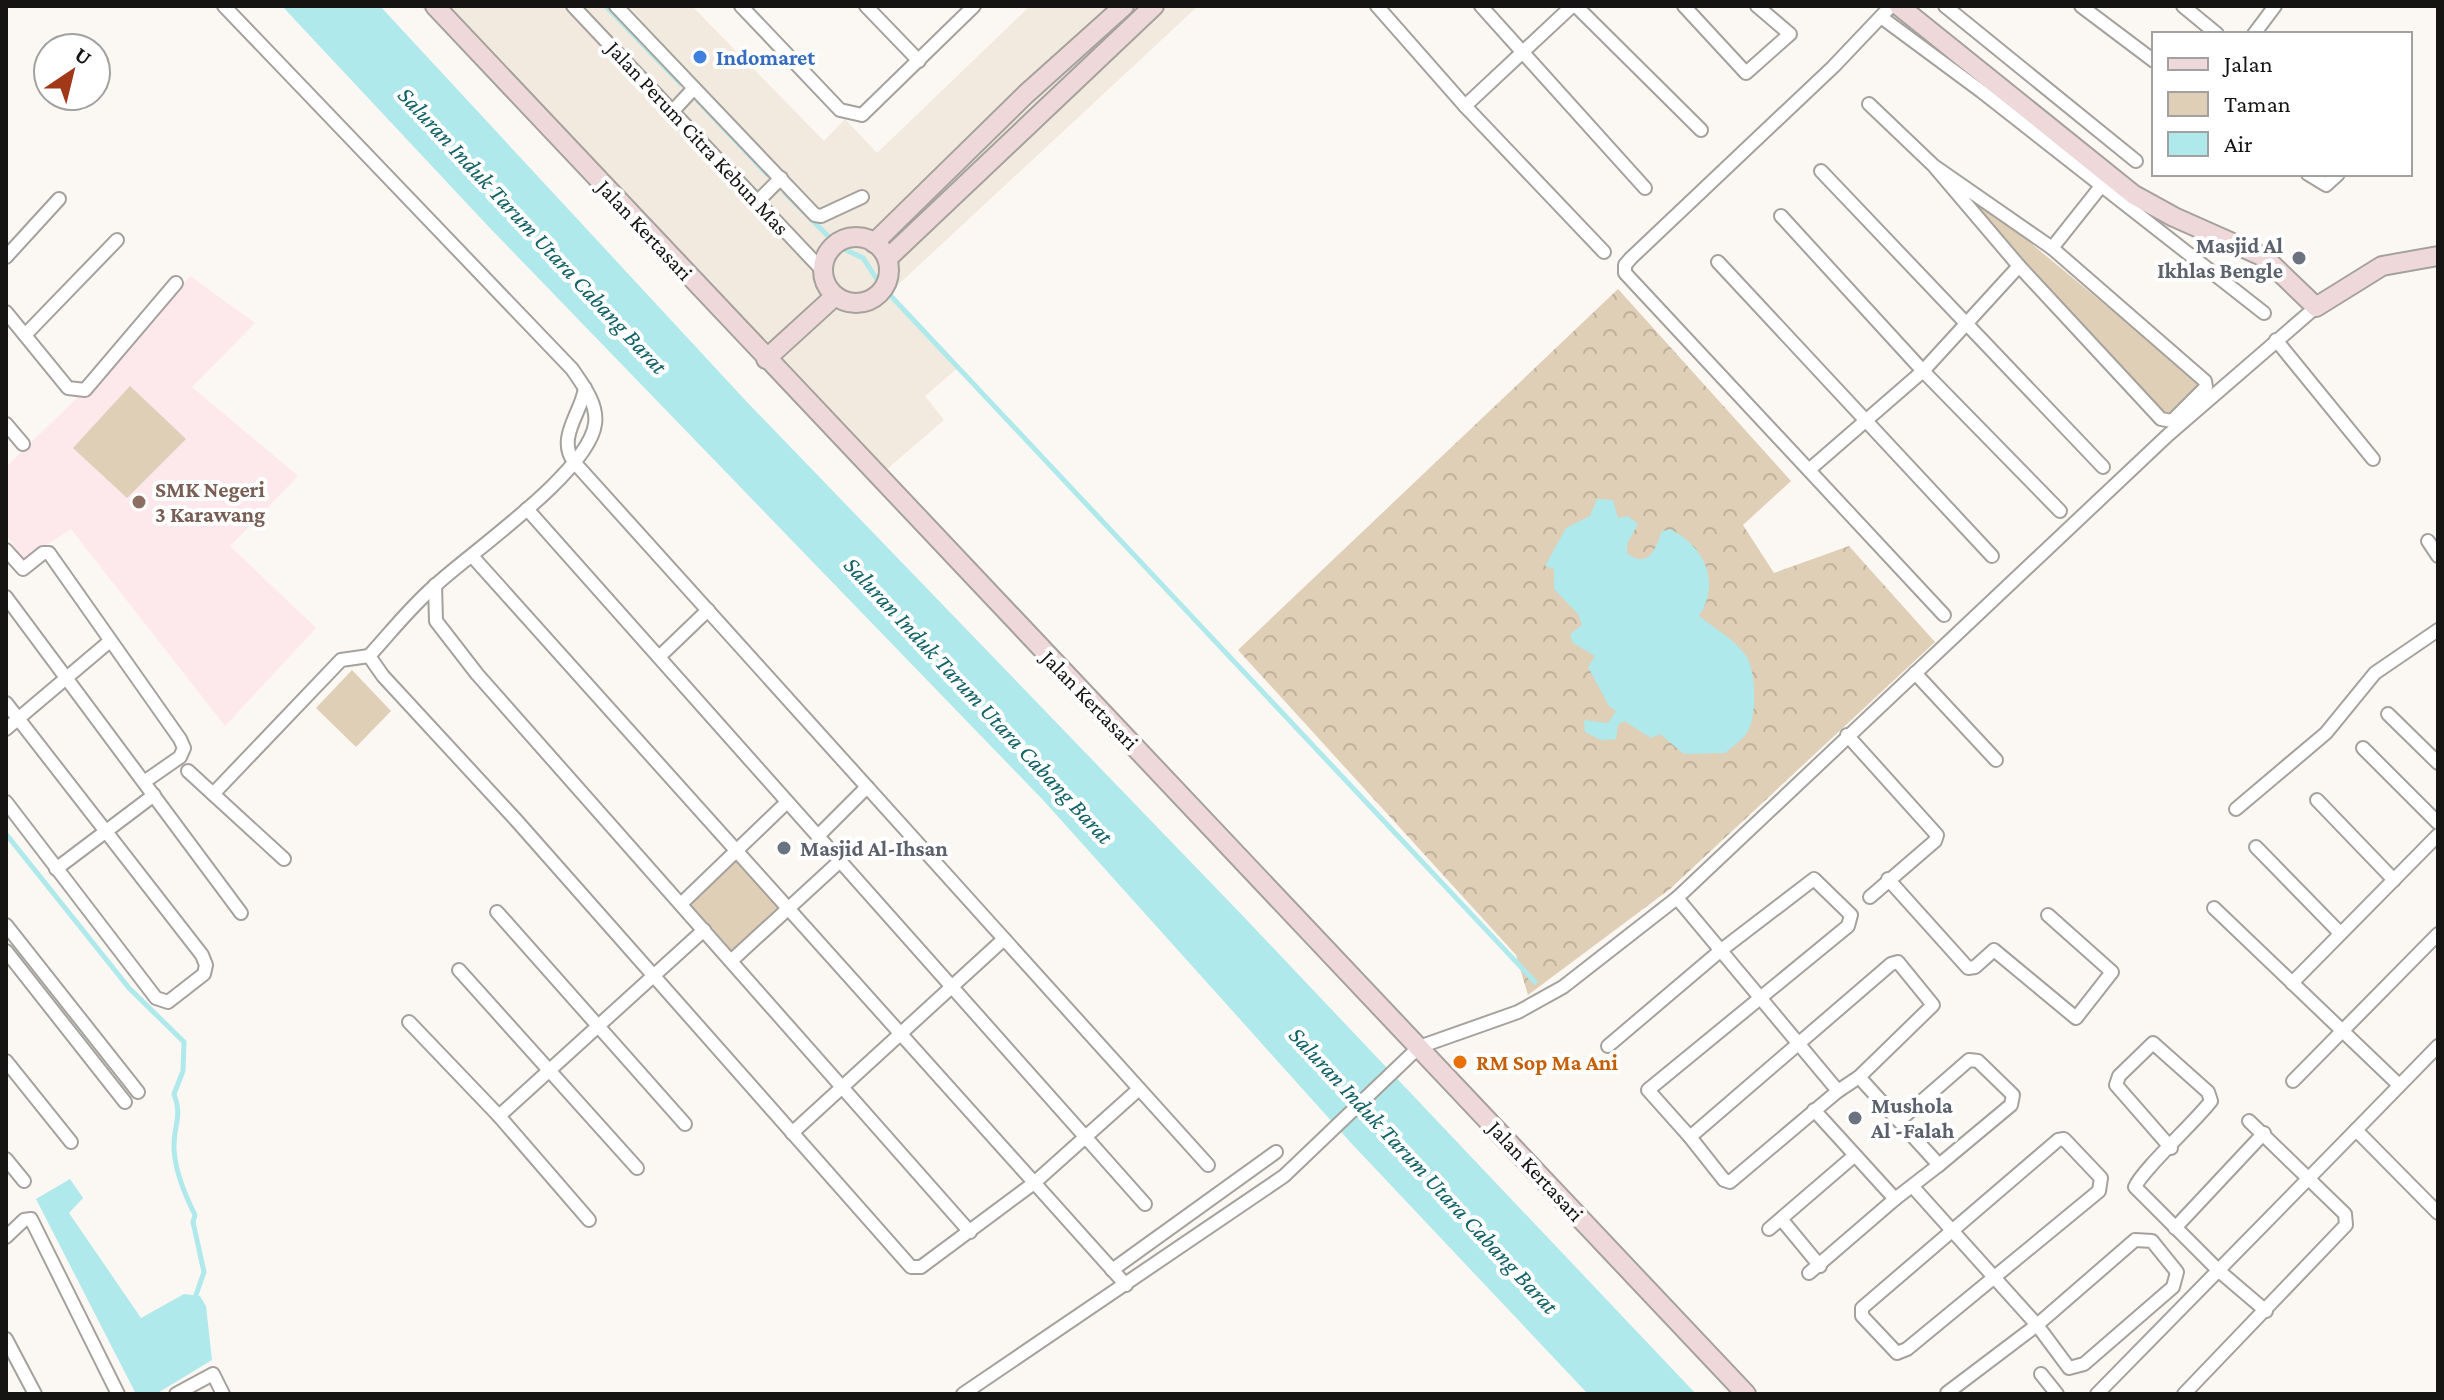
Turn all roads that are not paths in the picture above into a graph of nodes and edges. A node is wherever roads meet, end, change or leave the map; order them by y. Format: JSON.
{"nodes":[{"id":1,"x":224,"y":6,"type":"edge"},
{"id":2,"x":435,"y":6,"type":"edge"},
{"id":3,"x":573,"y":6,"type":"edge"},
{"id":4,"x":616,"y":6,"type":"edge"},
{"id":5,"x":741,"y":6,"type":"edge"},
{"id":6,"x":866,"y":6,"type":"edge"},
{"id":7,"x":974,"y":6,"type":"edge"},
{"id":8,"x":1124,"y":6,"type":"edge"},
{"id":9,"x":1154,"y":6,"type":"edge"},
{"id":10,"x":1377,"y":6,"type":"edge"},
{"id":11,"x":1481,"y":6,"type":"edge"},
{"id":12,"x":1574,"y":6,"type":"edge"},
{"id":13,"x":1684,"y":6,"type":"edge"},
{"id":14,"x":1757,"y":6,"type":"edge"},
{"id":15,"x":1945,"y":6,"type":"edge"},
{"id":16,"x":2081,"y":6,"type":"edge"},
{"id":17,"x":2183,"y":6,"type":"edge"},
{"id":18,"x":2275,"y":6,"type":"edge"},
{"id":19,"x":1901,"y":7,"type":"edge"},
{"id":20,"x":1881,"y":17,"type":"junction"},
{"id":21,"x":2215,"y":32,"type":"edge"},
{"id":22,"x":2256,"y":32,"type":"edge"},
{"id":23,"x":1523,"y":52,"type":"junction"},
{"id":24,"x":2152,"y":59,"type":"edge"},
{"id":25,"x":919,"y":61,"type":"junction"},
{"id":26,"x":694,"y":88,"type":"junction"},
{"id":27,"x":1869,"y":104,"type":"dead end"},
{"id":28,"x":1465,"y":106,"type":"junction"},
{"id":29,"x":672,"y":112,"type":"junction"},
{"id":30,"x":1701,"y":130,"type":"dead end"},
{"id":31,"x":968,"y":151,"type":"junction"},
{"id":32,"x":2136,"y":161,"type":"dead end"},
{"id":33,"x":1934,"y":166,"type":"junction"},
{"id":34,"x":984,"y":167,"type":"junction"},
{"id":35,"x":1821,"y":171,"type":"dead end"},
{"id":36,"x":2311,"y":176,"type":"edge"},
{"id":37,"x":2336,"y":176,"type":"edge"},
{"id":38,"x":781,"y":178,"type":"junction"},
{"id":39,"x":2102,"y":185,"type":"junction"},
{"id":40,"x":1645,"y":188,"type":"dead end"},
{"id":41,"x":862,"y":197,"type":"dead end"},
{"id":42,"x":59,"y":199,"type":"dead end"},
{"id":43,"x":758,"y":201,"type":"junction"},
{"id":44,"x":1781,"y":216,"type":"dead end"},
{"id":45,"x":117,"y":240,"type":"dead end"},
{"id":46,"x":874,"y":243,"type":"junction"},
{"id":47,"x":2052,"y":248,"type":"junction"},
{"id":48,"x":1604,"y":252,"type":"dead end"},
{"id":49,"x":2438,"y":256,"type":"edge"},
{"id":50,"x":6,"y":257,"type":"edge"},
{"id":51,"x":888,"y":258,"type":"junction"},
{"id":52,"x":1718,"y":262,"type":"dead end"},
{"id":53,"x":2019,"y":266,"type":"junction"},
{"id":54,"x":823,"y":271,"type":"junction"},
{"id":55,"x":176,"y":283,"type":"dead end"},
{"id":56,"x":835,"y":296,"type":"junction"},
{"id":57,"x":2316,"y":307,"type":"junction"},
{"id":58,"x":6,"y":312,"type":"edge"},
{"id":59,"x":2264,"y":313,"type":"dead end"},
{"id":60,"x":1967,"y":324,"type":"junction"},
{"id":61,"x":11,"y":328,"type":"edge"},
{"id":62,"x":25,"y":335,"type":"junction"},
{"id":63,"x":2276,"y":340,"type":"junction"},
{"id":64,"x":766,"y":359,"type":"junction"},
{"id":65,"x":1923,"y":371,"type":"junction"},
{"id":66,"x":585,"y":388,"type":"junction"},
{"id":67,"x":1866,"y":422,"type":"junction"},
{"id":68,"x":6,"y":424,"type":"edge"},
{"id":69,"x":23,"y":444,"type":"dead end"},
{"id":70,"x":2373,"y":459,"type":"dead end"},
{"id":71,"x":574,"y":462,"type":"junction"},
{"id":72,"x":2103,"y":467,"type":"dead end"},
{"id":73,"x":1810,"y":469,"type":"junction"},
{"id":74,"x":527,"y":509,"type":"junction"},
{"id":75,"x":2060,"y":511,"type":"dead end"},
{"id":76,"x":2428,"y":541,"type":"dead end"},
{"id":77,"x":6,"y":550,"type":"edge"},
{"id":78,"x":472,"y":556,"type":"junction"},
{"id":79,"x":1992,"y":556,"type":"dead end"},
{"id":80,"x":2438,"y":556,"type":"edge"},
{"id":81,"x":435,"y":585,"type":"junction"},
{"id":82,"x":6,"y":597,"type":"edge"},
{"id":83,"x":708,"y":610,"type":"junction"},
{"id":84,"x":1944,"y":615,"type":"dead end"},
{"id":85,"x":2438,"y":630,"type":"edge"},
{"id":86,"x":110,"y":641,"type":"junction"},
{"id":87,"x":369,"y":656,"type":"junction"},
{"id":88,"x":659,"y":657,"type":"junction"},
{"id":89,"x":1915,"y":673,"type":"junction"},
{"id":90,"x":66,"y":681,"type":"junction"},
{"id":91,"x":6,"y":703,"type":"edge"},
{"id":92,"x":2388,"y":714,"type":"dead end"},
{"id":93,"x":19,"y":719,"type":"junction"},
{"id":94,"x":6,"y":729,"type":"edge"},
{"id":95,"x":1847,"y":735,"type":"junction"},
{"id":96,"x":2363,"y":748,"type":"dead end"},
{"id":97,"x":1996,"y":760,"type":"dead end"},
{"id":98,"x":2438,"y":763,"type":"edge"},
{"id":99,"x":188,"y":771,"type":"dead end"},
{"id":100,"x":144,"y":782,"type":"junction"},
{"id":101,"x":867,"y":787,"type":"junction"},
{"id":102,"x":213,"y":794,"type":"junction"},
{"id":103,"x":154,"y":795,"type":"junction"},
{"id":104,"x":2317,"y":800,"type":"dead end"},
{"id":105,"x":6,"y":802,"type":"edge"},
{"id":106,"x":787,"y":802,"type":"junction"},
{"id":107,"x":2236,"y":809,"type":"dead end"},
{"id":108,"x":2438,"y":823,"type":"edge"},
{"id":109,"x":105,"y":830,"type":"junction"},
{"id":110,"x":2438,"y":835,"type":"edge"},
{"id":111,"x":818,"y":836,"type":"junction"},
{"id":112,"x":2256,"y":847,"type":"dead end"},
{"id":113,"x":737,"y":851,"type":"junction"},
{"id":114,"x":284,"y":859,"type":"dead end"},
{"id":115,"x":840,"y":861,"type":"junction"},
{"id":116,"x":56,"y":869,"type":"junction"},
{"id":117,"x":1888,"y":879,"type":"junction"},
{"id":118,"x":2394,"y":880,"type":"junction"},
{"id":119,"x":1870,"y":897,"type":"dead end"},
{"id":120,"x":1677,"y":898,"type":"junction"},
{"id":121,"x":681,"y":904,"type":"junction"},
{"id":122,"x":788,"y":908,"type":"junction"},
{"id":123,"x":2214,"y":908,"type":"dead end"},
{"id":124,"x":497,"y":912,"type":"dead end"},
{"id":125,"x":241,"y":913,"type":"dead end"},
{"id":126,"x":2048,"y":915,"type":"dead end"},
{"id":127,"x":6,"y":925,"type":"edge"},
{"id":128,"x":704,"y":930,"type":"junction"},
{"id":129,"x":2340,"y":933,"type":"junction"},
{"id":130,"x":2438,"y":934,"type":"edge"},
{"id":131,"x":1004,"y":939,"type":"junction"},
{"id":132,"x":22,"y":945,"type":"junction"},
{"id":133,"x":1720,"y":951,"type":"junction"},
{"id":134,"x":7,"y":955,"type":"edge"},
{"id":135,"x":731,"y":961,"type":"junction"},
{"id":136,"x":459,"y":970,"type":"dead end"},
{"id":137,"x":655,"y":978,"type":"junction"},
{"id":138,"x":2292,"y":983,"type":"junction"},
{"id":139,"x":953,"y":988,"type":"junction"},
{"id":140,"x":1763,"y":999,"type":"junction"},
{"id":141,"x":409,"y":1022,"type":"dead end"},
{"id":142,"x":601,"y":1027,"type":"junction"},
{"id":143,"x":2343,"y":1030,"type":"junction"},
{"id":144,"x":902,"y":1035,"type":"junction"},
{"id":145,"x":1608,"y":1046,"type":"dead end"},
{"id":146,"x":2438,"y":1046,"type":"edge"},
{"id":147,"x":1419,"y":1047,"type":"junction"},
{"id":148,"x":1797,"y":1047,"type":"junction"},
{"id":149,"x":6,"y":1061,"type":"edge"},
{"id":150,"x":549,"y":1072,"type":"junction"},
{"id":151,"x":1859,"y":1077,"type":"junction"},
{"id":152,"x":2293,"y":1081,"type":"dead end"},
{"id":153,"x":2399,"y":1085,"type":"junction"},
{"id":154,"x":843,"y":1088,"type":"junction"},
{"id":155,"x":1139,"y":1089,"type":"junction"},
{"id":156,"x":1838,"y":1091,"type":"junction"},
{"id":157,"x":138,"y":1092,"type":"dead end"},
{"id":158,"x":125,"y":1102,"type":"dead end"},
{"id":159,"x":1814,"y":1110,"type":"junction"},
{"id":160,"x":499,"y":1116,"type":"junction"},
{"id":161,"x":1900,"y":1120,"type":"junction"},
{"id":162,"x":2249,"y":1121,"type":"dead end"},
{"id":163,"x":685,"y":1124,"type":"dead end"},
{"id":164,"x":2356,"y":1130,"type":"junction"},
{"id":165,"x":792,"y":1133,"type":"junction"},
{"id":166,"x":2264,"y":1133,"type":"junction"},
{"id":167,"x":1086,"y":1137,"type":"junction"},
{"id":168,"x":1690,"y":1137,"type":"junction"},
{"id":169,"x":71,"y":1142,"type":"dead end"},
{"id":170,"x":2171,"y":1148,"type":"junction"},
{"id":171,"x":1276,"y":1152,"type":"dead end"},
{"id":172,"x":1854,"y":1156,"type":"junction"},
{"id":173,"x":6,"y":1159,"type":"edge"},
{"id":174,"x":1208,"y":1165,"type":"dead end"},
{"id":175,"x":1939,"y":1165,"type":"junction"},
{"id":176,"x":637,"y":1168,"type":"dead end"},
{"id":177,"x":2308,"y":1177,"type":"junction"},
{"id":178,"x":24,"y":1181,"type":"dead end"},
{"id":179,"x":1034,"y":1183,"type":"junction"},
{"id":180,"x":1913,"y":1187,"type":"junction"},
{"id":181,"x":1895,"y":1199,"type":"junction"},
{"id":182,"x":1145,"y":1204,"type":"dead end"},
{"id":183,"x":2438,"y":1213,"type":"edge"},
{"id":184,"x":589,"y":1220,"type":"dead end"},
{"id":185,"x":1782,"y":1220,"type":"junction"},
{"id":186,"x":2175,"y":1228,"type":"junction"},
{"id":187,"x":1769,"y":1229,"type":"dead end"},
{"id":188,"x":1954,"y":1229,"type":"junction"},
{"id":189,"x":970,"y":1232,"type":"junction"},
{"id":190,"x":6,"y":1237,"type":"edge"},
{"id":191,"x":1112,"y":1270,"type":"junction"},
{"id":192,"x":2219,"y":1271,"type":"junction"},
{"id":193,"x":1996,"y":1278,"type":"junction"},
{"id":194,"x":1126,"y":1285,"type":"junction"},
{"id":195,"x":2266,"y":1311,"type":"junction"},
{"id":196,"x":2037,"y":1325,"type":"junction"},
{"id":197,"x":6,"y":1339,"type":"edge"},
{"id":198,"x":2041,"y":1374,"type":"dead end"},
{"id":199,"x":1947,"y":1393,"type":"edge"},
{"id":200,"x":35,"y":1394,"type":"edge"},
{"id":201,"x":118,"y":1394,"type":"edge"},
{"id":202,"x":176,"y":1394,"type":"edge"},
{"id":203,"x":223,"y":1394,"type":"edge"},
{"id":204,"x":963,"y":1394,"type":"edge"},
{"id":205,"x":1746,"y":1394,"type":"edge"},
{"id":206,"x":2057,"y":1394,"type":"edge"},
{"id":207,"x":2097,"y":1394,"type":"edge"},
{"id":208,"x":2184,"y":1394,"type":"edge"}],
"edges":[{"from":1,"to":66,"type":"street"},
{"from":2,"to":64,"type":"street","name":"Jalan Kertasari"},
{"from":3,"to":29,"type":"street","name":"Jalan Perum Citra Kebun Mas"},
{"from":4,"to":26,"type":"street"},
{"from":5,"to":25,"type":"street"},
{"from":6,"to":25,"type":"street"},
{"from":7,"to":25,"type":"street"},
{"from":8,"to":31,"type":"street"},
{"from":9,"to":34,"type":"street"},
{"from":10,"to":28,"type":"street"},
{"from":11,"to":23,"type":"street"},
{"from":12,"to":23,"type":"street"},
{"from":12,"to":30,"type":"street"},
{"from":13,"to":14,"type":"street"},
{"from":15,"to":32,"type":"street"},
{"from":16,"to":24,"type":"street"},
{"from":17,"to":21,"type":"street"},
{"from":18,"to":22,"type":"street"},
{"from":19,"to":20,"type":"street"},
{"from":19,"to":57,"type":"street"},
{"from":20,"to":39,"type":"street"},
{"from":20,"to":73,"type":"street"},
{"from":23,"to":28,"type":"street"},
{"from":23,"to":40,"type":"street"},
{"from":26,"to":29,"type":"street"},
{"from":26,"to":38,"type":"street"},
{"from":27,"to":33,"type":"street"},
{"from":28,"to":48,"type":"street"},
{"from":29,"to":43,"type":"street","name":"Jalan Perum Citra Kebun Mas"},
{"from":31,"to":34,"type":"street"},
{"from":31,"to":46,"type":"street"},
{"from":33,"to":47,"type":"street"},
{"from":33,"to":53,"type":"street"},
{"from":34,"to":51,"type":"street"},
{"from":35,"to":60,"type":"street"},
{"from":36,"to":37,"type":"street"},
{"from":38,"to":41,"type":"street"},
{"from":38,"to":43,"type":"street"},
{"from":39,"to":47,"type":"street"},
{"from":39,"to":59,"type":"street"},
{"from":42,"to":50,"type":"street"},
{"from":43,"to":54,"type":"street","name":"Jalan Perum Citra Kebun Mas"},
{"from":44,"to":65,"type":"street"},
{"from":45,"to":62,"type":"street"},
{"from":46,"to":51,"type":"street"},
{"from":46,"to":54,"type":"street"},
{"from":47,"to":53,"type":"street"},
{"from":49,"to":57,"type":"street"},
{"from":51,"to":56,"type":"street"},
{"from":52,"to":67,"type":"street"},
{"from":53,"to":60,"type":"street"},
{"from":54,"to":56,"type":"street"},
{"from":55,"to":62,"type":"street"},
{"from":56,"to":64,"type":"street"},
{"from":57,"to":63,"type":"street"},
{"from":58,"to":61,"type":"street"},
{"from":60,"to":65,"type":"street"},
{"from":60,"to":72,"type":"street"},
{"from":61,"to":62,"type":"street"},
{"from":63,"to":70,"type":"street"},
{"from":63,"to":89,"type":"street"},
{"from":64,"to":147,"type":"street","name":"Jalan Kertasari"},
{"from":65,"to":67,"type":"street"},
{"from":65,"to":75,"type":"street"},
{"from":66,"to":71,"type":"street"},
{"from":66,"to":71,"type":"street"},
{"from":67,"to":73,"type":"street"},
{"from":67,"to":79,"type":"street"},
{"from":68,"to":69,"type":"street"},
{"from":71,"to":74,"type":"street"},
{"from":71,"to":83,"type":"street"},
{"from":73,"to":84,"type":"street"},
{"from":74,"to":78,"type":"street"},
{"from":74,"to":88,"type":"street"},
{"from":76,"to":80,"type":"street"},
{"from":77,"to":86,"type":"street"},
{"from":78,"to":81,"type":"street"},
{"from":78,"to":113,"type":"street"},
{"from":81,"to":87,"type":"street"},
{"from":81,"to":121,"type":"street"},
{"from":82,"to":90,"type":"street"},
{"from":83,"to":88,"type":"street"},
{"from":83,"to":101,"type":"street"},
{"from":85,"to":107,"type":"street"},
{"from":86,"to":90,"type":"street"},
{"from":86,"to":100,"type":"street"},
{"from":87,"to":102,"type":"street"},
{"from":87,"to":137,"type":"street"},
{"from":88,"to":106,"type":"street"},
{"from":89,"to":95,"type":"street"},
{"from":89,"to":97,"type":"street"},
{"from":90,"to":93,"type":"street"},
{"from":90,"to":100,"type":"street"},
{"from":91,"to":93,"type":"street"},
{"from":92,"to":98,"type":"street"},
{"from":93,"to":94,"type":"street"},
{"from":93,"to":109,"type":"street"},
{"from":95,"to":117,"type":"street"},
{"from":95,"to":120,"type":"street"},
{"from":96,"to":108,"type":"street"},
{"from":99,"to":102,"type":"street"},
{"from":100,"to":103,"type":"street"},
{"from":101,"to":111,"type":"street"},
{"from":101,"to":131,"type":"street"},
{"from":102,"to":114,"type":"street"},
{"from":103,"to":109,"type":"street"},
{"from":103,"to":125,"type":"street"},
{"from":104,"to":118,"type":"street"},
{"from":105,"to":116,"type":"street"},
{"from":106,"to":111,"type":"street"},
{"from":106,"to":113,"type":"street"},
{"from":109,"to":116,"type":"street"},
{"from":109,"to":116,"type":"street"},
{"from":110,"to":118,"type":"street"},
{"from":111,"to":115,"type":"street"},
{"from":112,"to":129,"type":"street"},
{"from":113,"to":121,"type":"street"},
{"from":113,"to":122,"type":"street"},
{"from":115,"to":122,"type":"street"},
{"from":115,"to":139,"type":"street"},
{"from":117,"to":119,"type":"street"},
{"from":117,"to":126,"type":"street"},
{"from":118,"to":129,"type":"street"},
{"from":120,"to":133,"type":"street"},
{"from":120,"to":147,"type":"street"},
{"from":121,"to":128,"type":"street"},
{"from":122,"to":135,"type":"street"},
{"from":122,"to":144,"type":"street"},
{"from":123,"to":138,"type":"street"},
{"from":124,"to":142,"type":"street"},
{"from":127,"to":132,"type":"street"},
{"from":128,"to":135,"type":"street"},
{"from":128,"to":137,"type":"street"},
{"from":129,"to":138,"type":"street"},
{"from":130,"to":143,"type":"street"},
{"from":131,"to":139,"type":"street"},
{"from":131,"to":155,"type":"street"},
{"from":132,"to":134,"type":"street"},
{"from":132,"to":157,"type":"street"},
{"from":133,"to":140,"type":"street"},
{"from":133,"to":140,"type":"street"},
{"from":133,"to":145,"type":"street"},
{"from":134,"to":158,"type":"street"},
{"from":135,"to":154,"type":"street"},
{"from":136,"to":150,"type":"street"},
{"from":137,"to":142,"type":"street"},
{"from":137,"to":165,"type":"street"},
{"from":138,"to":143,"type":"street"},
{"from":139,"to":144,"type":"street"},
{"from":139,"to":167,"type":"street"},
{"from":140,"to":148,"type":"street"},
{"from":140,"to":168,"type":"street"},
{"from":141,"to":160,"type":"street"},
{"from":142,"to":150,"type":"street"},
{"from":142,"to":163,"type":"street"},
{"from":143,"to":152,"type":"street"},
{"from":143,"to":153,"type":"street"},
{"from":144,"to":154,"type":"street"},
{"from":144,"to":179,"type":"street"},
{"from":146,"to":153,"type":"street"},
{"from":147,"to":194,"type":"street"},
{"from":147,"to":205,"type":"street","name":"Jalan Kertasari"},
{"from":148,"to":151,"type":"street"},
{"from":148,"to":156,"type":"street"},
{"from":148,"to":168,"type":"street"},
{"from":149,"to":169,"type":"street"},
{"from":150,"to":160,"type":"street"},
{"from":150,"to":176,"type":"street"},
{"from":151,"to":156,"type":"street"},
{"from":151,"to":161,"type":"street"},
{"from":153,"to":164,"type":"street"},
{"from":154,"to":165,"type":"street"},
{"from":154,"to":189,"type":"street"},
{"from":155,"to":167,"type":"street"},
{"from":155,"to":174,"type":"street"},
{"from":156,"to":159,"type":"street"},
{"from":159,"to":168,"type":"street"},
{"from":159,"to":172,"type":"street"},
{"from":160,"to":184,"type":"street"},
{"from":161,"to":175,"type":"street"},
{"from":161,"to":175,"type":"street"},
{"from":162,"to":166,"type":"street"},
{"from":164,"to":177,"type":"street"},
{"from":164,"to":183,"type":"street"},
{"from":165,"to":189,"type":"street"},
{"from":166,"to":177,"type":"street"},
{"from":166,"to":186,"type":"street"},
{"from":167,"to":179,"type":"street"},
{"from":167,"to":182,"type":"street"},
{"from":170,"to":170,"type":"street"},
{"from":170,"to":186,"type":"street"},
{"from":171,"to":191,"type":"street"},
{"from":172,"to":181,"type":"street"},
{"from":172,"to":185,"type":"street"},
{"from":173,"to":178,"type":"street"},
{"from":175,"to":180,"type":"street"},
{"from":177,"to":192,"type":"street"},
{"from":177,"to":195,"type":"street"},
{"from":179,"to":189,"type":"street"},
{"from":179,"to":191,"type":"street"},
{"from":180,"to":181,"type":"street"},
{"from":180,"to":188,"type":"street"},
{"from":181,"to":185,"type":"street"},
{"from":185,"to":187,"type":"street"},
{"from":186,"to":192,"type":"street"},
{"from":188,"to":193,"type":"street"},
{"from":188,"to":193,"type":"street"},
{"from":188,"to":193,"type":"street"},
{"from":190,"to":201,"type":"street"},
{"from":191,"to":194,"type":"street"},
{"from":192,"to":195,"type":"street"},
{"from":192,"to":207,"type":"street"},
{"from":193,"to":196,"type":"street"},
{"from":194,"to":204,"type":"street"},
{"from":195,"to":208,"type":"street"},
{"from":196,"to":196,"type":"street"},
{"from":196,"to":199,"type":"street"},
{"from":197,"to":200,"type":"street"},
{"from":198,"to":206,"type":"street"},
{"from":202,"to":203,"type":"street"}]}
